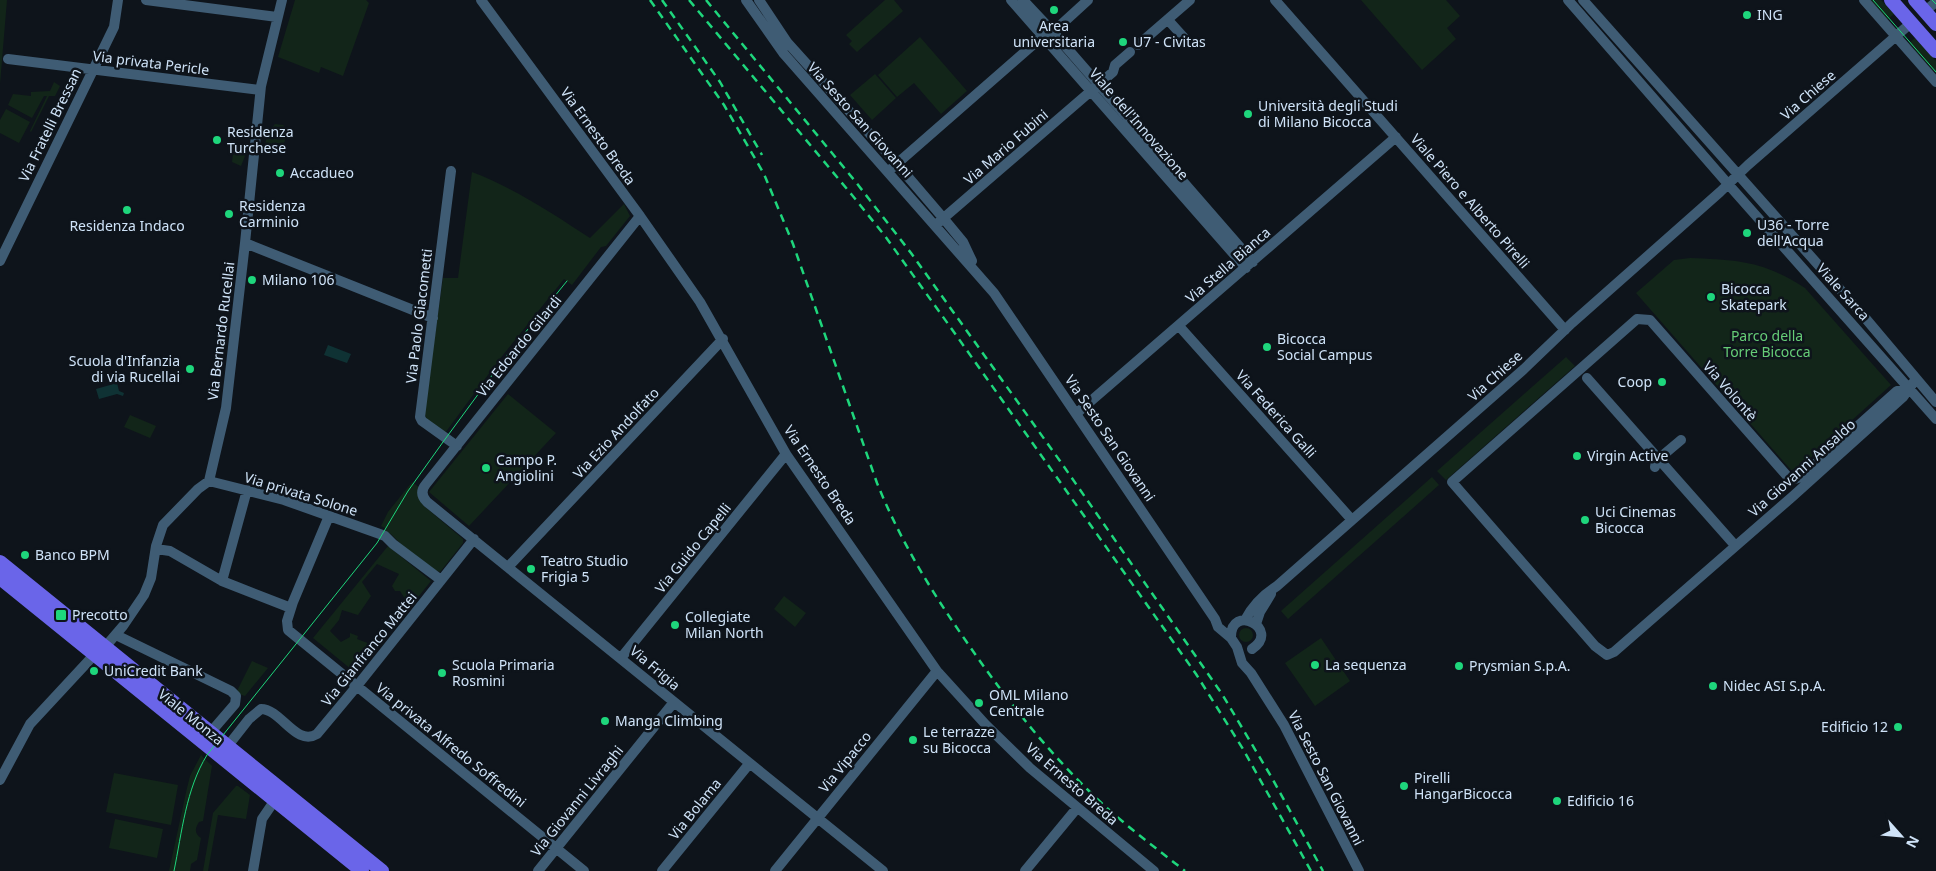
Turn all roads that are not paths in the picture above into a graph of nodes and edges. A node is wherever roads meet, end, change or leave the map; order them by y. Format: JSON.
{"nodes":[{"id":1,"x":118,"y":0,"type":"edge"},
{"id":2,"x":146,"y":0,"type":"edge"},
{"id":3,"x":282,"y":0,"type":"edge"},
{"id":4,"x":481,"y":0,"type":"edge"},
{"id":5,"x":746,"y":0,"type":"edge"},
{"id":6,"x":759,"y":0,"type":"edge"},
{"id":7,"x":1011,"y":0,"type":"edge"},
{"id":8,"x":1023,"y":0,"type":"edge"},
{"id":9,"x":1088,"y":0,"type":"edge"},
{"id":10,"x":1190,"y":0,"type":"edge"},
{"id":11,"x":1275,"y":0,"type":"edge"},
{"id":12,"x":1568,"y":0,"type":"edge"},
{"id":13,"x":1583,"y":0,"type":"edge"},
{"id":14,"x":1864,"y":0,"type":"edge"},
{"id":15,"x":1891,"y":0,"type":"edge"},
{"id":16,"x":1915,"y":0,"type":"edge"},
{"id":17,"x":1936,"y":2,"type":"edge"},
{"id":18,"x":1925,"y":11,"type":"junction"},
{"id":19,"x":277,"y":17,"type":"junction"},
{"id":20,"x":1168,"y":20,"type":"junction"},
{"id":21,"x":1911,"y":23,"type":"junction"},
{"id":22,"x":1936,"y":24,"type":"edge"},
{"id":23,"x":1053,"y":32,"type":"junction"},
{"id":24,"x":1043,"y":36,"type":"junction"},
{"id":25,"x":1896,"y":36,"type":"junction"},
{"id":26,"x":1187,"y":41,"type":"dead end"},
{"id":27,"x":1138,"y":45,"type":"dead end"},
{"id":28,"x":1936,"y":51,"type":"edge"},
{"id":29,"x":1130,"y":52,"type":"dead end"},
{"id":30,"x":8,"y":59,"type":"dead end"},
{"id":31,"x":92,"y":70,"type":"junction"},
{"id":32,"x":1936,"y":82,"type":"edge"},
{"id":33,"x":1096,"y":88,"type":"junction"},
{"id":34,"x":260,"y":90,"type":"junction"},
{"id":35,"x":1396,"y":137,"type":"junction"},
{"id":36,"x":897,"y":164,"type":"junction"},
{"id":37,"x":451,"y":171,"type":"dead end"},
{"id":38,"x":888,"y":172,"type":"junction"},
{"id":39,"x":1738,"y":174,"type":"junction"},
{"id":40,"x":1728,"y":184,"type":"junction"},
{"id":41,"x":640,"y":216,"type":"junction"},
{"id":42,"x":930,"y":218,"type":"junction"},
{"id":43,"x":944,"y":219,"type":"junction"},
{"id":44,"x":245,"y":243,"type":"junction"},
{"id":45,"x":1,"y":257,"type":"edge"},
{"id":46,"x":1250,"y":265,"type":"junction"},
{"id":47,"x":980,"y":275,"type":"junction"},
{"id":48,"x":433,"y":318,"type":"junction"},
{"id":49,"x":1179,"y":326,"type":"junction"},
{"id":50,"x":1564,"y":330,"type":"junction"},
{"id":51,"x":723,"y":340,"type":"junction"},
{"id":52,"x":1587,"y":378,"type":"dead end"},
{"id":53,"x":1916,"y":379,"type":"junction"},
{"id":54,"x":1908,"y":388,"type":"junction"},
{"id":55,"x":1936,"y":402,"type":"edge"},
{"id":56,"x":1077,"y":414,"type":"junction"},
{"id":57,"x":1936,"y":419,"type":"edge"},
{"id":58,"x":1681,"y":440,"type":"dead end"},
{"id":59,"x":457,"y":446,"type":"junction"},
{"id":60,"x":786,"y":454,"type":"junction"},
{"id":61,"x":1655,"y":463,"type":"junction"},
{"id":62,"x":1788,"y":477,"type":"junction"},
{"id":63,"x":209,"y":481,"type":"junction"},
{"id":64,"x":247,"y":490,"type":"junction"},
{"id":65,"x":422,"y":494,"type":"joint"},
{"id":66,"x":1792,"y":497,"type":"junction"},
{"id":67,"x":329,"y":516,"type":"junction"},
{"id":68,"x":1352,"y":520,"type":"junction"},
{"id":69,"x":474,"y":539,"type":"junction"},
{"id":70,"x":1732,"y":542,"type":"dead end"},
{"id":71,"x":156,"y":549,"type":"junction"},
{"id":72,"x":0,"y":562,"type":"edge"},
{"id":73,"x":508,"y":567,"type":"junction"},
{"id":74,"x":0,"y":578,"type":"edge"},
{"id":75,"x":442,"y":580,"type":"junction"},
{"id":76,"x":222,"y":581,"type":"junction"},
{"id":77,"x":1277,"y":586,"type":"junction"},
{"id":78,"x":291,"y":608,"type":"junction"},
{"id":79,"x":1215,"y":618,"type":"junction"},
{"id":80,"x":1241,"y":622,"type":"junction"},
{"id":81,"x":1256,"y":624,"type":"junction"},
{"id":82,"x":116,"y":635,"type":"junction"},
{"id":83,"x":1231,"y":638,"type":"junction"},
{"id":84,"x":1237,"y":647,"type":"junction"},
{"id":85,"x":1252,"y":649,"type":"junction"},
{"id":86,"x":100,"y":650,"type":"junction"},
{"id":87,"x":1606,"y":655,"type":"joint"},
{"id":88,"x":622,"y":658,"type":"junction"},
{"id":89,"x":937,"y":671,"type":"junction"},
{"id":90,"x":1251,"y":673,"type":"junction"},
{"id":91,"x":357,"y":686,"type":"junction"},
{"id":92,"x":674,"y":702,"type":"junction"},
{"id":93,"x":210,"y":733,"type":"junction"},
{"id":94,"x":223,"y":752,"type":"junction"},
{"id":95,"x":749,"y":764,"type":"junction"},
{"id":96,"x":0,"y":780,"type":"edge"},
{"id":97,"x":275,"y":800,"type":"junction"},
{"id":98,"x":1077,"y":808,"type":"junction"},
{"id":99,"x":817,"y":819,"type":"junction"},
{"id":100,"x":556,"y":849,"type":"junction"},
{"id":101,"x":253,"y":871,"type":"edge"},
{"id":102,"x":362,"y":871,"type":"edge"},
{"id":103,"x":382,"y":871,"type":"edge"},
{"id":104,"x":538,"y":871,"type":"edge"},
{"id":105,"x":584,"y":871,"type":"edge"},
{"id":106,"x":662,"y":871,"type":"edge"},
{"id":107,"x":775,"y":871,"type":"edge"},
{"id":108,"x":883,"y":871,"type":"edge"},
{"id":109,"x":1025,"y":871,"type":"edge"},
{"id":110,"x":1154,"y":871,"type":"edge"},
{"id":111,"x":1359,"y":871,"type":"edge"}],
"edges":[{"from":1,"to":31,"type":"street","name":"Via Fratelli Bressan"},
{"from":2,"to":19,"type":"street"},
{"from":3,"to":19,"type":"street","name":"Via Bernardo Rucellai"},
{"from":4,"to":41,"type":"street","name":"Via Ernesto Breda"},
{"from":5,"to":38,"type":"street","name":"Via Sesto San Giovanni"},
{"from":6,"to":36,"type":"street","name":"Via Sesto San Giovanni"},
{"from":7,"to":24,"type":"street","name":"Viale dell'Innovazione"},
{"from":8,"to":23,"type":"street","name":"Viale dell'Innovazione"},
{"from":9,"to":23,"type":"street"},
{"from":10,"to":20,"type":"street"},
{"from":11,"to":35,"type":"street","name":"Viale Piero e Alberto Pirelli"},
{"from":12,"to":40,"type":"street","name":"Viale Sarca"},
{"from":13,"to":39,"type":"street","name":"Viale Sarca"},
{"from":14,"to":25,"type":"street"},
{"from":15,"to":21,"type":"main road"},
{"from":16,"to":18,"type":"main road"},
{"from":17,"to":18,"type":"street"},
{"from":18,"to":21,"type":"main road"},
{"from":18,"to":22,"type":"main road"},
{"from":19,"to":34,"type":"street","name":"Via Bernardo Rucellai"},
{"from":20,"to":26,"type":"street"},
{"from":20,"to":27,"type":"street"},
{"from":21,"to":25,"type":"street","name":"Via Chiese"},
{"from":21,"to":28,"type":"main road"},
{"from":23,"to":24,"type":"street"},
{"from":23,"to":33,"type":"street","name":"Viale dell'Innovazione"},
{"from":24,"to":33,"type":"street","name":"Viale dell'Innovazione"},
{"from":24,"to":36,"type":"street"},
{"from":25,"to":32,"type":"street"},
{"from":25,"to":39,"type":"street","name":"Via Chiese"},
{"from":29,"to":33,"type":"street","name":"Via Mario Fubini"},
{"from":30,"to":31,"type":"street","name":"Via privata Pericle"},
{"from":31,"to":34,"type":"street","name":"Via privata Pericle"},
{"from":31,"to":45,"type":"street","name":"Via Fratelli Bressan"},
{"from":33,"to":43,"type":"street","name":"Via Mario Fubini"},
{"from":33,"to":46,"type":"street","name":"Viale dell'Innovazione"},
{"from":34,"to":44,"type":"street","name":"Via Bernardo Rucellai"},
{"from":35,"to":46,"type":"street","name":"Via Stella Bianca"},
{"from":35,"to":50,"type":"street","name":"Viale Piero e Alberto Pirelli"},
{"from":36,"to":38,"type":"street"},
{"from":36,"to":43,"type":"street","name":"Via Sesto San Giovanni"},
{"from":37,"to":48,"type":"street","name":"Via Paolo Giacometti"},
{"from":38,"to":42,"type":"street","name":"Via Sesto San Giovanni"},
{"from":39,"to":40,"type":"street"},
{"from":39,"to":53,"type":"street","name":"Viale Sarca"},
{"from":40,"to":50,"type":"street","name":"Via Chiese"},
{"from":40,"to":54,"type":"street","name":"Viale Sarca"},
{"from":41,"to":51,"type":"street","name":"Via Ernesto Breda"},
{"from":41,"to":59,"type":"street","name":"Via Edoardo Gilardi"},
{"from":42,"to":43,"type":"street"},
{"from":42,"to":47,"type":"street","name":"Via Sesto San Giovanni"},
{"from":43,"to":47,"type":"street","name":"Via Sesto San Giovanni"},
{"from":44,"to":48,"type":"street"},
{"from":44,"to":63,"type":"street","name":"Via Bernardo Rucellai"},
{"from":46,"to":49,"type":"street","name":"Via Stella Bianca"},
{"from":47,"to":56,"type":"street","name":"Via Sesto San Giovanni"},
{"from":48,"to":59,"type":"street","name":"Via Paolo Giacometti"},
{"from":49,"to":56,"type":"street","name":"Via Stella Bianca"},
{"from":49,"to":68,"type":"street","name":"Via Federica Galli"},
{"from":50,"to":68,"type":"street","name":"Via Chiese"},
{"from":51,"to":60,"type":"street","name":"Via Ernesto Breda"},
{"from":51,"to":73,"type":"street","name":"Via Ezio Andolfato"},
{"from":52,"to":61,"type":"street"},
{"from":53,"to":54,"type":"street"},
{"from":53,"to":55,"type":"street","name":"Viale Sarca"},
{"from":54,"to":57,"type":"street","name":"Viale Sarca"},
{"from":54,"to":62,"type":"street","name":"Via Giovanni Ansaldo"},
{"from":54,"to":66,"type":"street","name":"Via Giovanni Ansaldo"},
{"from":56,"to":79,"type":"street","name":"Via Sesto San Giovanni"},
{"from":58,"to":61,"type":"street"},
{"from":59,"to":65,"type":"street","name":"Via Edoardo Gilardi"},
{"from":60,"to":88,"type":"street","name":"Via Guido Capelli"},
{"from":60,"to":89,"type":"street","name":"Via Ernesto Breda"},
{"from":61,"to":70,"type":"street"},
{"from":62,"to":66,"type":"street"},
{"from":62,"to":87,"type":"street","name":"Via Volontè"},
{"from":63,"to":64,"type":"street","name":"Via privata Solone"},
{"from":63,"to":71,"type":"street"},
{"from":64,"to":67,"type":"street","name":"Via privata Solone"},
{"from":64,"to":76,"type":"street"},
{"from":65,"to":69,"type":"street","name":"Via Frigia"},
{"from":66,"to":87,"type":"street","name":"Via Giovanni Ansaldo"},
{"from":67,"to":75,"type":"street","name":"Via privata Solone"},
{"from":67,"to":78,"type":"street"},
{"from":68,"to":77,"type":"street","name":"Via Chiese"},
{"from":69,"to":73,"type":"street","name":"Via Frigia"},
{"from":69,"to":75,"type":"street","name":"Via Gianfranco Mattei"},
{"from":71,"to":76,"type":"street"},
{"from":71,"to":82,"type":"street"},
{"from":72,"to":86,"type":"main road","name":"Viale Monza"},
{"from":73,"to":88,"type":"street","name":"Via Frigia"},
{"from":74,"to":86,"type":"main road","name":"Viale Monza"},
{"from":75,"to":91,"type":"street","name":"Via Gianfranco Mattei"},
{"from":76,"to":78,"type":"street"},
{"from":77,"to":80,"type":"street","name":"Via Chiese"},
{"from":77,"to":81,"type":"street","name":"Via Chiese"},
{"from":78,"to":91,"type":"street","name":"Via privata Alfredo Soffredini"},
{"from":79,"to":80,"type":"street"},
{"from":79,"to":83,"type":"street","name":"Via Sesto San Giovanni"},
{"from":80,"to":81,"type":"street"},
{"from":80,"to":83,"type":"street"},
{"from":81,"to":85,"type":"street","name":"Via Chiese"},
{"from":82,"to":86,"type":"street"},
{"from":82,"to":93,"type":"street"},
{"from":83,"to":84,"type":"street","name":"Via Sesto San Giovanni"},
{"from":84,"to":85,"type":"street"},
{"from":84,"to":90,"type":"street","name":"Via Sesto San Giovanni"},
{"from":85,"to":90,"type":"street"},
{"from":86,"to":93,"type":"main road","name":"Viale Monza"},
{"from":86,"to":94,"type":"main road","name":"Viale Monza"},
{"from":86,"to":96,"type":"street"},
{"from":88,"to":92,"type":"street","name":"Via Frigia"},
{"from":89,"to":98,"type":"street","name":"Via Ernesto Breda"},
{"from":89,"to":99,"type":"street","name":"Via Vipacco"},
{"from":90,"to":111,"type":"street","name":"Via Sesto San Giovanni"},
{"from":91,"to":94,"type":"street","name":"Via Gianfranco Mattei"},
{"from":91,"to":100,"type":"street","name":"Via privata Alfredo Soffredini"},
{"from":92,"to":95,"type":"street","name":"Via Frigia"},
{"from":92,"to":100,"type":"street","name":"Via Giovanni Livraghi"},
{"from":93,"to":94,"type":"main road","name":"Viale Monza"},
{"from":94,"to":97,"type":"main road","name":"Viale Monza"},
{"from":94,"to":103,"type":"main road","name":"Viale Monza"},
{"from":95,"to":99,"type":"street","name":"Via Frigia"},
{"from":95,"to":106,"type":"street","name":"Via Bolama"},
{"from":97,"to":101,"type":"street"},
{"from":97,"to":102,"type":"main road","name":"Viale Monza"},
{"from":98,"to":109,"type":"street"},
{"from":98,"to":110,"type":"street","name":"Via Ernesto Breda"},
{"from":99,"to":107,"type":"street","name":"Via Vipacco"},
{"from":99,"to":108,"type":"street","name":"Via Frigia"},
{"from":100,"to":104,"type":"street","name":"Via Giovanni Livraghi"},
{"from":100,"to":105,"type":"street","name":"Via privata Alfredo Soffredini"}]}
